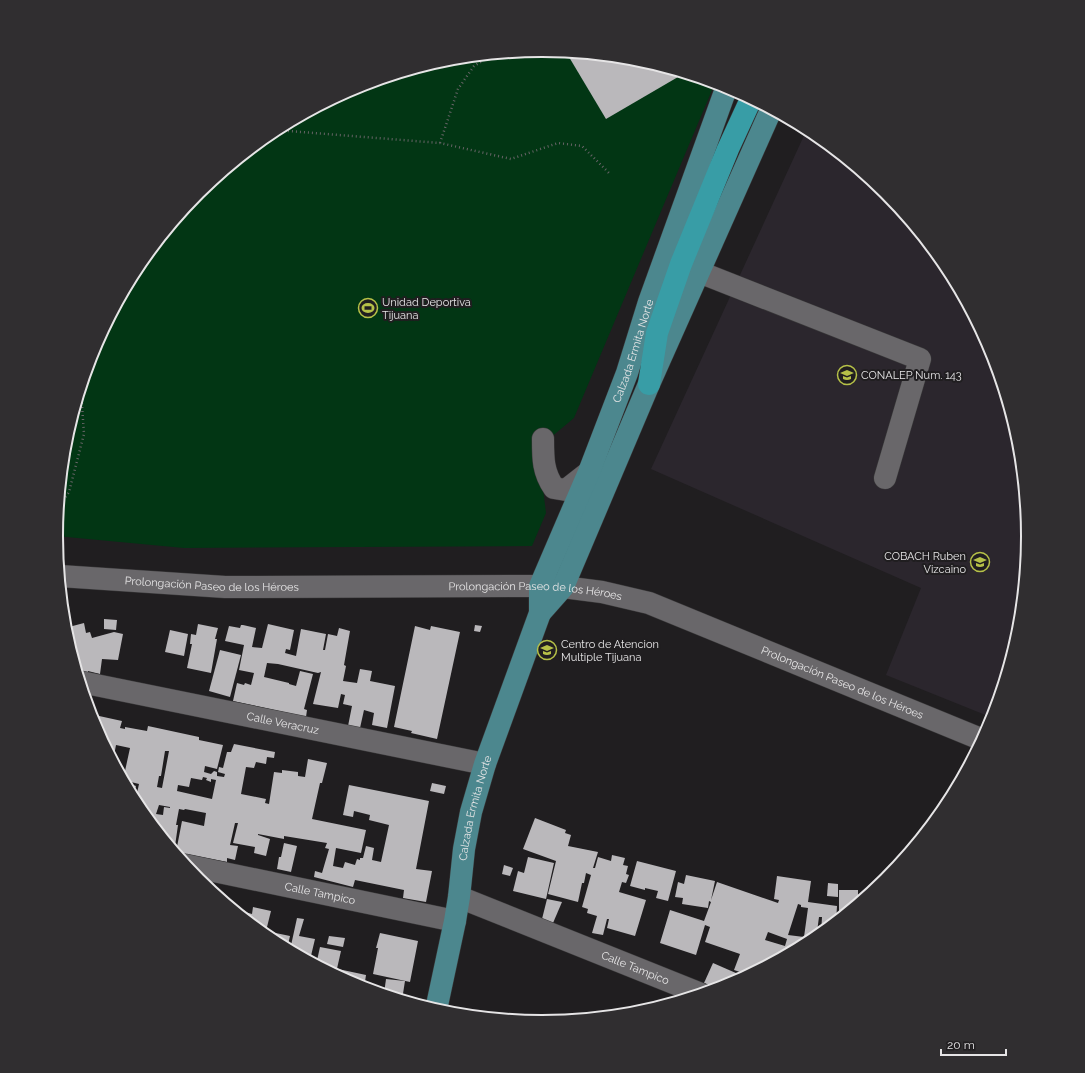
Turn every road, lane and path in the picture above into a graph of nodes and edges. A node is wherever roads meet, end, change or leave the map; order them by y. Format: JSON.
{"nodes":[{"id":1,"x":483,"y":61,"type":"edge"},
{"id":2,"x":725,"y":92,"type":"edge"},
{"id":3,"x":749,"y":103,"type":"edge"},
{"id":4,"x":769,"y":114,"type":"edge"},
{"id":5,"x":287,"y":131,"type":"edge"},
{"id":6,"x":440,"y":143,"type":"junction"},
{"id":7,"x":610,"y":173,"type":"dead end"},
{"id":8,"x":690,"y":268,"type":"junction"},
{"id":9,"x":648,"y":384,"type":"joint"},
{"id":10,"x":82,"y":403,"type":"edge"},
{"id":11,"x":543,"y":439,"type":"dead end"},
{"id":12,"x":589,"y":472,"type":"junction"},
{"id":13,"x":885,"y":478,"type":"dead end"},
{"id":14,"x":65,"y":499,"type":"edge"},
{"id":15,"x":65,"y":576,"type":"edge"},
{"id":16,"x":540,"y":586,"type":"junction"},
{"id":17,"x":563,"y":587,"type":"junction"},
{"id":18,"x":540,"y":613,"type":"junction"},
{"id":19,"x":86,"y":683,"type":"edge"},
{"id":20,"x":978,"y":738,"type":"edge"},
{"id":21,"x":485,"y":764,"type":"junction"},
{"id":22,"x":195,"y":867,"type":"edge"},
{"id":23,"x":459,"y":897,"type":"junction"},
{"id":24,"x":455,"y":921,"type":"junction"},
{"id":25,"x":695,"y":992,"type":"edge"},
{"id":26,"x":437,"y":1004,"type":"edge"}],
"edges":[{"from":1,"to":6,"type":"path"},
{"from":2,"to":12,"type":"main road","name":"Calzada Ermita Norte"},
{"from":3,"to":8,"type":"highway"},
{"from":4,"to":8,"type":"main road"},
{"from":5,"to":6,"type":"path"},
{"from":6,"to":7,"type":"path"},
{"from":8,"to":9,"type":"highway"},
{"from":8,"to":13,"type":"street"},
{"from":9,"to":17,"type":"main road","name":"Calzada Ermita Norte"},
{"from":10,"to":14,"type":"path"},
{"from":11,"to":12,"type":"street"},
{"from":12,"to":16,"type":"main road","name":"Calzada Ermita Norte"},
{"from":15,"to":16,"type":"street","name":"Prolongación Paseo de los Héroes"},
{"from":16,"to":17,"type":"street","name":"Prolongación Paseo de los Héroes"},
{"from":16,"to":18,"type":"main road","name":"Calzada Ermita Norte"},
{"from":17,"to":18,"type":"main road","name":"Calzada Ermita Norte"},
{"from":17,"to":20,"type":"street","name":"Prolongación Paseo de los Héroes"},
{"from":18,"to":21,"type":"main road","name":"Calzada Ermita Norte"},
{"from":19,"to":21,"type":"street","name":"Calle Veracruz"},
{"from":21,"to":23,"type":"main road","name":"Calzada Ermita Norte"},
{"from":22,"to":24,"type":"street","name":"Calle Tampico"},
{"from":23,"to":24,"type":"main road","name":"Calzada Ermita Norte"},
{"from":23,"to":25,"type":"street","name":"Calle Tampico"},
{"from":24,"to":26,"type":"main road","name":"Calzada Ermita Norte"}]}
